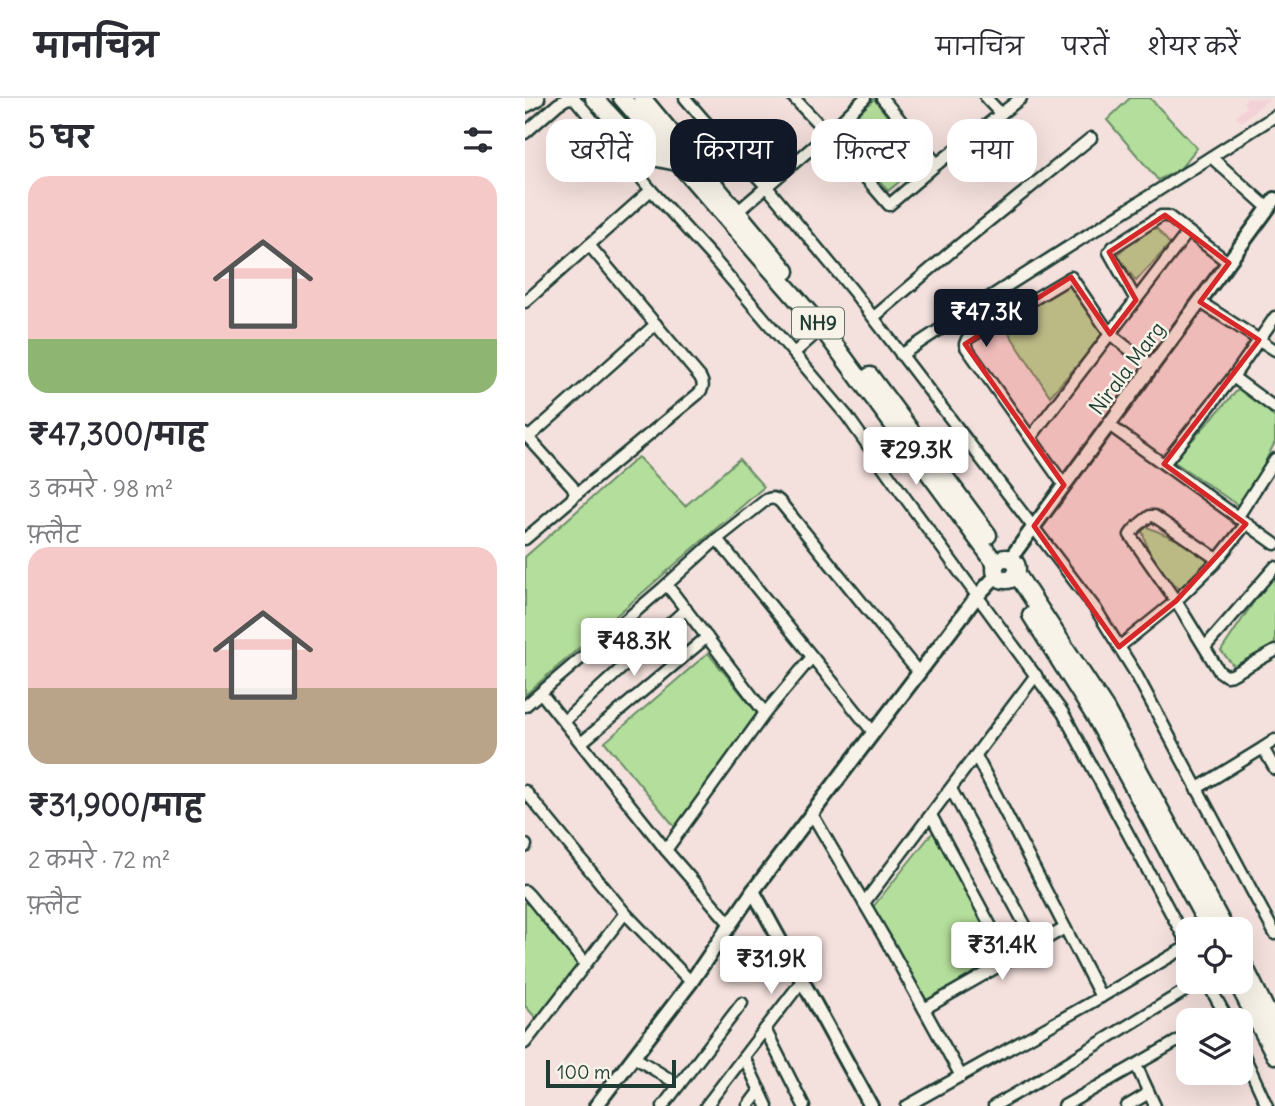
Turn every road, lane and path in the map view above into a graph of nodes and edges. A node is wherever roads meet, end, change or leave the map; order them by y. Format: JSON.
{"nodes":[{"id":1,"x":536,"y":98,"type":"edge"},
{"id":2,"x":568,"y":98,"type":"edge"},
{"id":3,"x":594,"y":98,"type":"edge"},
{"id":4,"x":622,"y":98,"type":"edge"},
{"id":5,"x":642,"y":98,"type":"edge"},
{"id":6,"x":656,"y":98,"type":"edge"},
{"id":7,"x":685,"y":98,"type":"edge"},
{"id":8,"x":794,"y":98,"type":"edge"},
{"id":9,"x":865,"y":98,"type":"edge"},
{"id":10,"x":882,"y":98,"type":"edge"},
{"id":11,"x":986,"y":98,"type":"edge"},
{"id":12,"x":1021,"y":98,"type":"edge"},
{"id":13,"x":525,"y":104,"type":"edge"},
{"id":14,"x":1001,"y":114,"type":"junction"},
{"id":15,"x":1275,"y":116,"type":"edge"},
{"id":16,"x":673,"y":119,"type":"edge"},
{"id":17,"x":814,"y":119,"type":"edge"},
{"id":18,"x":843,"y":119,"type":"edge"},
{"id":19,"x":525,"y":133,"type":"edge"},
{"id":20,"x":1091,"y":138,"type":"dead end"},
{"id":21,"x":670,"y":139,"type":"edge"},
{"id":22,"x":670,"y":144,"type":"edge"},
{"id":23,"x":811,"y":148,"type":"edge"},
{"id":24,"x":670,"y":155,"type":"edge"},
{"id":25,"x":1211,"y":158,"type":"junction"},
{"id":26,"x":937,"y":164,"type":"junction"},
{"id":27,"x":933,"y":167,"type":"edge"},
{"id":28,"x":704,"y":182,"type":"edge"},
{"id":29,"x":708,"y":182,"type":"edge"},
{"id":30,"x":870,"y":182,"type":"edge"},
{"id":31,"x":916,"y":182,"type":"edge"},
{"id":32,"x":766,"y":186,"type":"junction"},
{"id":33,"x":651,"y":191,"type":"junction"},
{"id":34,"x":1272,"y":204,"type":"edge"},
{"id":35,"x":737,"y":212,"type":"junction"},
{"id":36,"x":1188,"y":232,"type":"junction"},
{"id":37,"x":589,"y":246,"type":"junction"},
{"id":38,"x":1229,"y":263,"type":"junction"},
{"id":39,"x":1136,"y":300,"type":"junction"},
{"id":40,"x":525,"y":302,"type":"edge"},
{"id":41,"x":1200,"y":302,"type":"junction"},
{"id":42,"x":874,"y":317,"type":"junction"},
{"id":43,"x":1275,"y":317,"type":"edge"},
{"id":44,"x":656,"y":324,"type":"junction"},
{"id":45,"x":826,"y":325,"type":"junction"},
{"id":46,"x":1110,"y":334,"type":"junction"},
{"id":47,"x":1259,"y":340,"type":"junction"},
{"id":48,"x":1275,"y":351,"type":"edge"},
{"id":49,"x":794,"y":354,"type":"junction"},
{"id":50,"x":901,"y":355,"type":"junction"},
{"id":51,"x":1152,"y":368,"type":"junction"},
{"id":52,"x":1233,"y":377,"type":"junction"},
{"id":53,"x":1275,"y":408,"type":"edge"},
{"id":54,"x":1109,"y":425,"type":"junction"},
{"id":55,"x":1031,"y":437,"type":"junction"},
{"id":56,"x":528,"y":441,"type":"edge"},
{"id":57,"x":1275,"y":459,"type":"edge"},
{"id":58,"x":1164,"y":464,"type":"junction"},
{"id":59,"x":1064,"y":485,"type":"junction"},
{"id":60,"x":574,"y":496,"type":"junction"},
{"id":61,"x":1242,"y":521,"type":"junction"},
{"id":62,"x":1034,"y":526,"type":"junction"},
{"id":63,"x":525,"y":539,"type":"edge"},
{"id":64,"x":717,"y":539,"type":"junction"},
{"id":65,"x":1275,"y":544,"type":"edge"},
{"id":66,"x":1217,"y":559,"type":"junction"},
{"id":67,"x":1275,"y":567,"type":"edge"},
{"id":68,"x":1005,"y":568,"type":"junction"},
{"id":69,"x":667,"y":585,"type":"junction"},
{"id":70,"x":978,"y":595,"type":"junction"},
{"id":71,"x":1177,"y":600,"type":"junction"},
{"id":72,"x":686,"y":609,"type":"junction"},
{"id":73,"x":707,"y":637,"type":"junction"},
{"id":74,"x":1205,"y":647,"type":"junction"},
{"id":75,"x":1119,"y":648,"type":"junction"},
{"id":76,"x":1275,"y":651,"type":"edge"},
{"id":77,"x":812,"y":657,"type":"junction"},
{"id":78,"x":919,"y":673,"type":"junction"},
{"id":79,"x":1036,"y":675,"type":"junction"},
{"id":80,"x":541,"y":693,"type":"junction"},
{"id":81,"x":525,"y":706,"type":"edge"},
{"id":82,"x":765,"y":713,"type":"junction"},
{"id":83,"x":564,"y":722,"type":"junction"},
{"id":84,"x":873,"y":732,"type":"junction"},
{"id":85,"x":1275,"y":740,"type":"edge"},
{"id":86,"x":582,"y":743,"type":"junction"},
{"id":87,"x":1263,"y":748,"type":"junction"},
{"id":88,"x":976,"y":756,"type":"junction"},
{"id":89,"x":1275,"y":769,"type":"edge"},
{"id":90,"x":951,"y":789,"type":"junction"},
{"id":91,"x":1196,"y":789,"type":"junction"},
{"id":92,"x":527,"y":798,"type":"edge"},
{"id":93,"x":812,"y":814,"type":"junction"},
{"id":94,"x":931,"y":815,"type":"junction"},
{"id":95,"x":666,"y":849,"type":"junction"},
{"id":96,"x":525,"y":891,"type":"edge"},
{"id":97,"x":753,"y":891,"type":"junction"},
{"id":98,"x":864,"y":903,"type":"junction"},
{"id":99,"x":625,"y":913,"type":"junction"},
{"id":100,"x":1204,"y":917,"type":"edge"},
{"id":101,"x":1219,"y":917,"type":"edge"},
{"id":102,"x":730,"y":924,"type":"junction"},
{"id":103,"x":1176,"y":924,"type":"edge"},
{"id":104,"x":1065,"y":928,"type":"junction"},
{"id":105,"x":1275,"y":934,"type":"edge"},
{"id":106,"x":1036,"y":944,"type":"junction"},
{"id":107,"x":1176,"y":953,"type":"edge"},
{"id":108,"x":1009,"y":960,"type":"junction"},
{"id":109,"x":585,"y":964,"type":"junction"},
{"id":110,"x":802,"y":981,"type":"junction"},
{"id":111,"x":691,"y":982,"type":"junction"},
{"id":112,"x":1253,"y":984,"type":"edge"},
{"id":113,"x":1179,"y":994,"type":"edge"},
{"id":114,"x":1243,"y":994,"type":"edge"},
{"id":115,"x":1101,"y":997,"type":"junction"},
{"id":116,"x":742,"y":1003,"type":"dead end"},
{"id":117,"x":924,"y":1009,"type":"junction"},
{"id":118,"x":1275,"y":1028,"type":"edge"},
{"id":119,"x":765,"y":1029,"type":"junction"},
{"id":120,"x":527,"y":1036,"type":"edge"},
{"id":121,"x":1176,"y":1042,"type":"edge"},
{"id":122,"x":1275,"y":1055,"type":"edge"},
{"id":123,"x":634,"y":1056,"type":"junction"},
{"id":124,"x":744,"y":1057,"type":"junction"},
{"id":125,"x":1136,"y":1065,"type":"junction"},
{"id":126,"x":1253,"y":1075,"type":"edge"},
{"id":127,"x":961,"y":1076,"type":"junction"},
{"id":128,"x":679,"y":1085,"type":"junction"},
{"id":129,"x":760,"y":1090,"type":"junction"},
{"id":130,"x":1149,"y":1093,"type":"junction"},
{"id":131,"x":596,"y":1106,"type":"edge"},
{"id":132,"x":663,"y":1106,"type":"edge"},
{"id":133,"x":706,"y":1106,"type":"edge"},
{"id":134,"x":748,"y":1106,"type":"edge"},
{"id":135,"x":767,"y":1106,"type":"edge"},
{"id":136,"x":804,"y":1106,"type":"edge"},
{"id":137,"x":871,"y":1106,"type":"edge"},
{"id":138,"x":907,"y":1106,"type":"edge"},
{"id":139,"x":994,"y":1106,"type":"edge"},
{"id":140,"x":1064,"y":1106,"type":"edge"},
{"id":141,"x":1128,"y":1106,"type":"edge"},
{"id":142,"x":1155,"y":1106,"type":"edge"},
{"id":143,"x":1267,"y":1106,"type":"edge"}],
"edges":[{"from":1,"to":13,"type":"highway"},
{"from":2,"to":19,"type":"street"},
{"from":2,"to":33,"type":"street"},
{"from":3,"to":24,"type":"highway"},
{"from":4,"to":22,"type":"highway","number":"NH9"},
{"from":5,"to":21,"type":"highway","number":"NH9"},
{"from":6,"to":16,"type":"highway"},
{"from":7,"to":32,"type":"street"},
{"from":8,"to":17,"type":"street"},
{"from":9,"to":18,"type":"street"},
{"from":10,"to":26,"type":"street"},
{"from":11,"to":14,"type":"street"},
{"from":12,"to":14,"type":"street"},
{"from":14,"to":26,"type":"street"},
{"from":15,"to":25,"type":"street"},
{"from":20,"to":42,"type":"street"},
{"from":23,"to":32,"type":"street"},
{"from":25,"to":34,"type":"street"},
{"from":25,"to":50,"type":"street"},
{"from":26,"to":27,"type":"street"},
{"from":28,"to":45,"type":"highway","number":"NH9"},
{"from":29,"to":35,"type":"highway","number":"NH9"},
{"from":30,"to":31,"type":"street"},
{"from":32,"to":35,"type":"street"},
{"from":32,"to":42,"type":"street"},
{"from":33,"to":37,"type":"street"},
{"from":33,"to":49,"type":"street"},
{"from":34,"to":38,"type":"street","name":"Nirala Marg"},
{"from":35,"to":45,"type":"highway","number":"NH9"},
{"from":36,"to":38,"type":"street"},
{"from":36,"to":39,"type":"street"},
{"from":36,"to":39,"type":"street"},
{"from":37,"to":40,"type":"street"},
{"from":37,"to":44,"type":"street"},
{"from":38,"to":41,"type":"street","name":"Nirala Marg"},
{"from":39,"to":46,"type":"street"},
{"from":41,"to":47,"type":"street"},
{"from":41,"to":51,"type":"street","name":"Nirala Marg"},
{"from":42,"to":50,"type":"street"},
{"from":43,"to":47,"type":"street"},
{"from":44,"to":56,"type":"street"},
{"from":44,"to":60,"type":"street"},
{"from":45,"to":49,"type":"street"},
{"from":45,"to":68,"type":"highway","number":"NH9"},
{"from":46,"to":51,"type":"street"},
{"from":46,"to":55,"type":"street"},
{"from":46,"to":55,"type":"street"},
{"from":47,"to":48,"type":"street"},
{"from":47,"to":52,"type":"street"},
{"from":49,"to":70,"type":"street"},
{"from":50,"to":62,"type":"street"},
{"from":51,"to":54,"type":"street","name":"Nirala Marg"},
{"from":52,"to":53,"type":"street"},
{"from":52,"to":58,"type":"street"},
{"from":54,"to":58,"type":"street"},
{"from":54,"to":59,"type":"street","name":"Nirala Marg"},
{"from":55,"to":59,"type":"street"},
{"from":56,"to":60,"type":"street"},
{"from":57,"to":61,"type":"street"},
{"from":58,"to":61,"type":"street"},
{"from":59,"to":62,"type":"street","name":"Nirala Marg"},
{"from":60,"to":63,"type":"street"},
{"from":61,"to":65,"type":"street"},
{"from":61,"to":66,"type":"street"},
{"from":62,"to":68,"type":"street","name":"Nirala Marg"},
{"from":62,"to":75,"type":"street"},
{"from":64,"to":69,"type":"street"},
{"from":64,"to":77,"type":"street"},
{"from":64,"to":78,"type":"street"},
{"from":66,"to":71,"type":"street"},
{"from":66,"to":71,"type":"street"},
{"from":67,"to":74,"type":"street"},
{"from":68,"to":70,"type":"street","name":"Nirala Marg"},
{"from":68,"to":100,"type":"highway","number":"NH9"},
{"from":68,"to":101,"type":"highway","number":"NH9"},
{"from":69,"to":72,"type":"street"},
{"from":69,"to":80,"type":"street"},
{"from":70,"to":78,"type":"street","name":"Nirala Marg"},
{"from":70,"to":79,"type":"street"},
{"from":71,"to":74,"type":"street"},
{"from":71,"to":75,"type":"street"},
{"from":72,"to":73,"type":"street"},
{"from":72,"to":83,"type":"street"},
{"from":73,"to":82,"type":"street"},
{"from":73,"to":86,"type":"street"},
{"from":74,"to":76,"type":"street"},
{"from":75,"to":91,"type":"street"},
{"from":77,"to":82,"type":"street"},
{"from":77,"to":84,"type":"street"},
{"from":78,"to":84,"type":"street","name":"Nirala Marg"},
{"from":79,"to":88,"type":"street"},
{"from":79,"to":103,"type":"street"},
{"from":80,"to":81,"type":"street"},
{"from":80,"to":83,"type":"street"},
{"from":82,"to":95,"type":"street"},
{"from":83,"to":86,"type":"street"},
{"from":84,"to":93,"type":"street","name":"Nirala Marg"},
{"from":85,"to":87,"type":"street"},
{"from":86,"to":95,"type":"street"},
{"from":87,"to":89,"type":"street"},
{"from":87,"to":91,"type":"street"},
{"from":88,"to":90,"type":"street"},
{"from":88,"to":104,"type":"street"},
{"from":90,"to":94,"type":"street"},
{"from":90,"to":106,"type":"street"},
{"from":91,"to":105,"type":"street"},
{"from":92,"to":99,"type":"street"},
{"from":93,"to":97,"type":"street","name":"Nirala Marg"},
{"from":93,"to":98,"type":"street"},
{"from":94,"to":98,"type":"street"},
{"from":94,"to":108,"type":"street"},
{"from":95,"to":102,"type":"street"},
{"from":96,"to":109,"type":"street"},
{"from":97,"to":102,"type":"street","name":"Nirala Marg"},
{"from":97,"to":110,"type":"street"},
{"from":98,"to":117,"type":"street"},
{"from":99,"to":109,"type":"street"},
{"from":99,"to":111,"type":"street"},
{"from":102,"to":111,"type":"street","name":"Nirala Marg"},
{"from":104,"to":106,"type":"street"},
{"from":104,"to":115,"type":"street"},
{"from":106,"to":108,"type":"street"},
{"from":107,"to":115,"type":"street"},
{"from":108,"to":117,"type":"street"},
{"from":109,"to":120,"type":"street"},
{"from":110,"to":119,"type":"street"},
{"from":110,"to":137,"type":"street"},
{"from":111,"to":123,"type":"street","name":"Nirala Marg"},
{"from":112,"to":118,"type":"highway"},
{"from":113,"to":139,"type":"street"},
{"from":114,"to":122,"type":"highway"},
{"from":115,"to":127,"type":"street"},
{"from":116,"to":128,"type":"street"},
{"from":117,"to":127,"type":"street"},
{"from":119,"to":124,"type":"street"},
{"from":119,"to":136,"type":"street"},
{"from":121,"to":125,"type":"street"},
{"from":123,"to":128,"type":"street"},
{"from":123,"to":131,"type":"street","name":"Nirala Marg"},
{"from":124,"to":129,"type":"street"},
{"from":124,"to":133,"type":"street"},
{"from":125,"to":130,"type":"street"},
{"from":125,"to":140,"type":"street"},
{"from":126,"to":143,"type":"street"},
{"from":127,"to":138,"type":"street"},
{"from":128,"to":132,"type":"street"},
{"from":129,"to":134,"type":"street"},
{"from":129,"to":135,"type":"street"},
{"from":130,"to":141,"type":"street"},
{"from":130,"to":142,"type":"street"}]}
